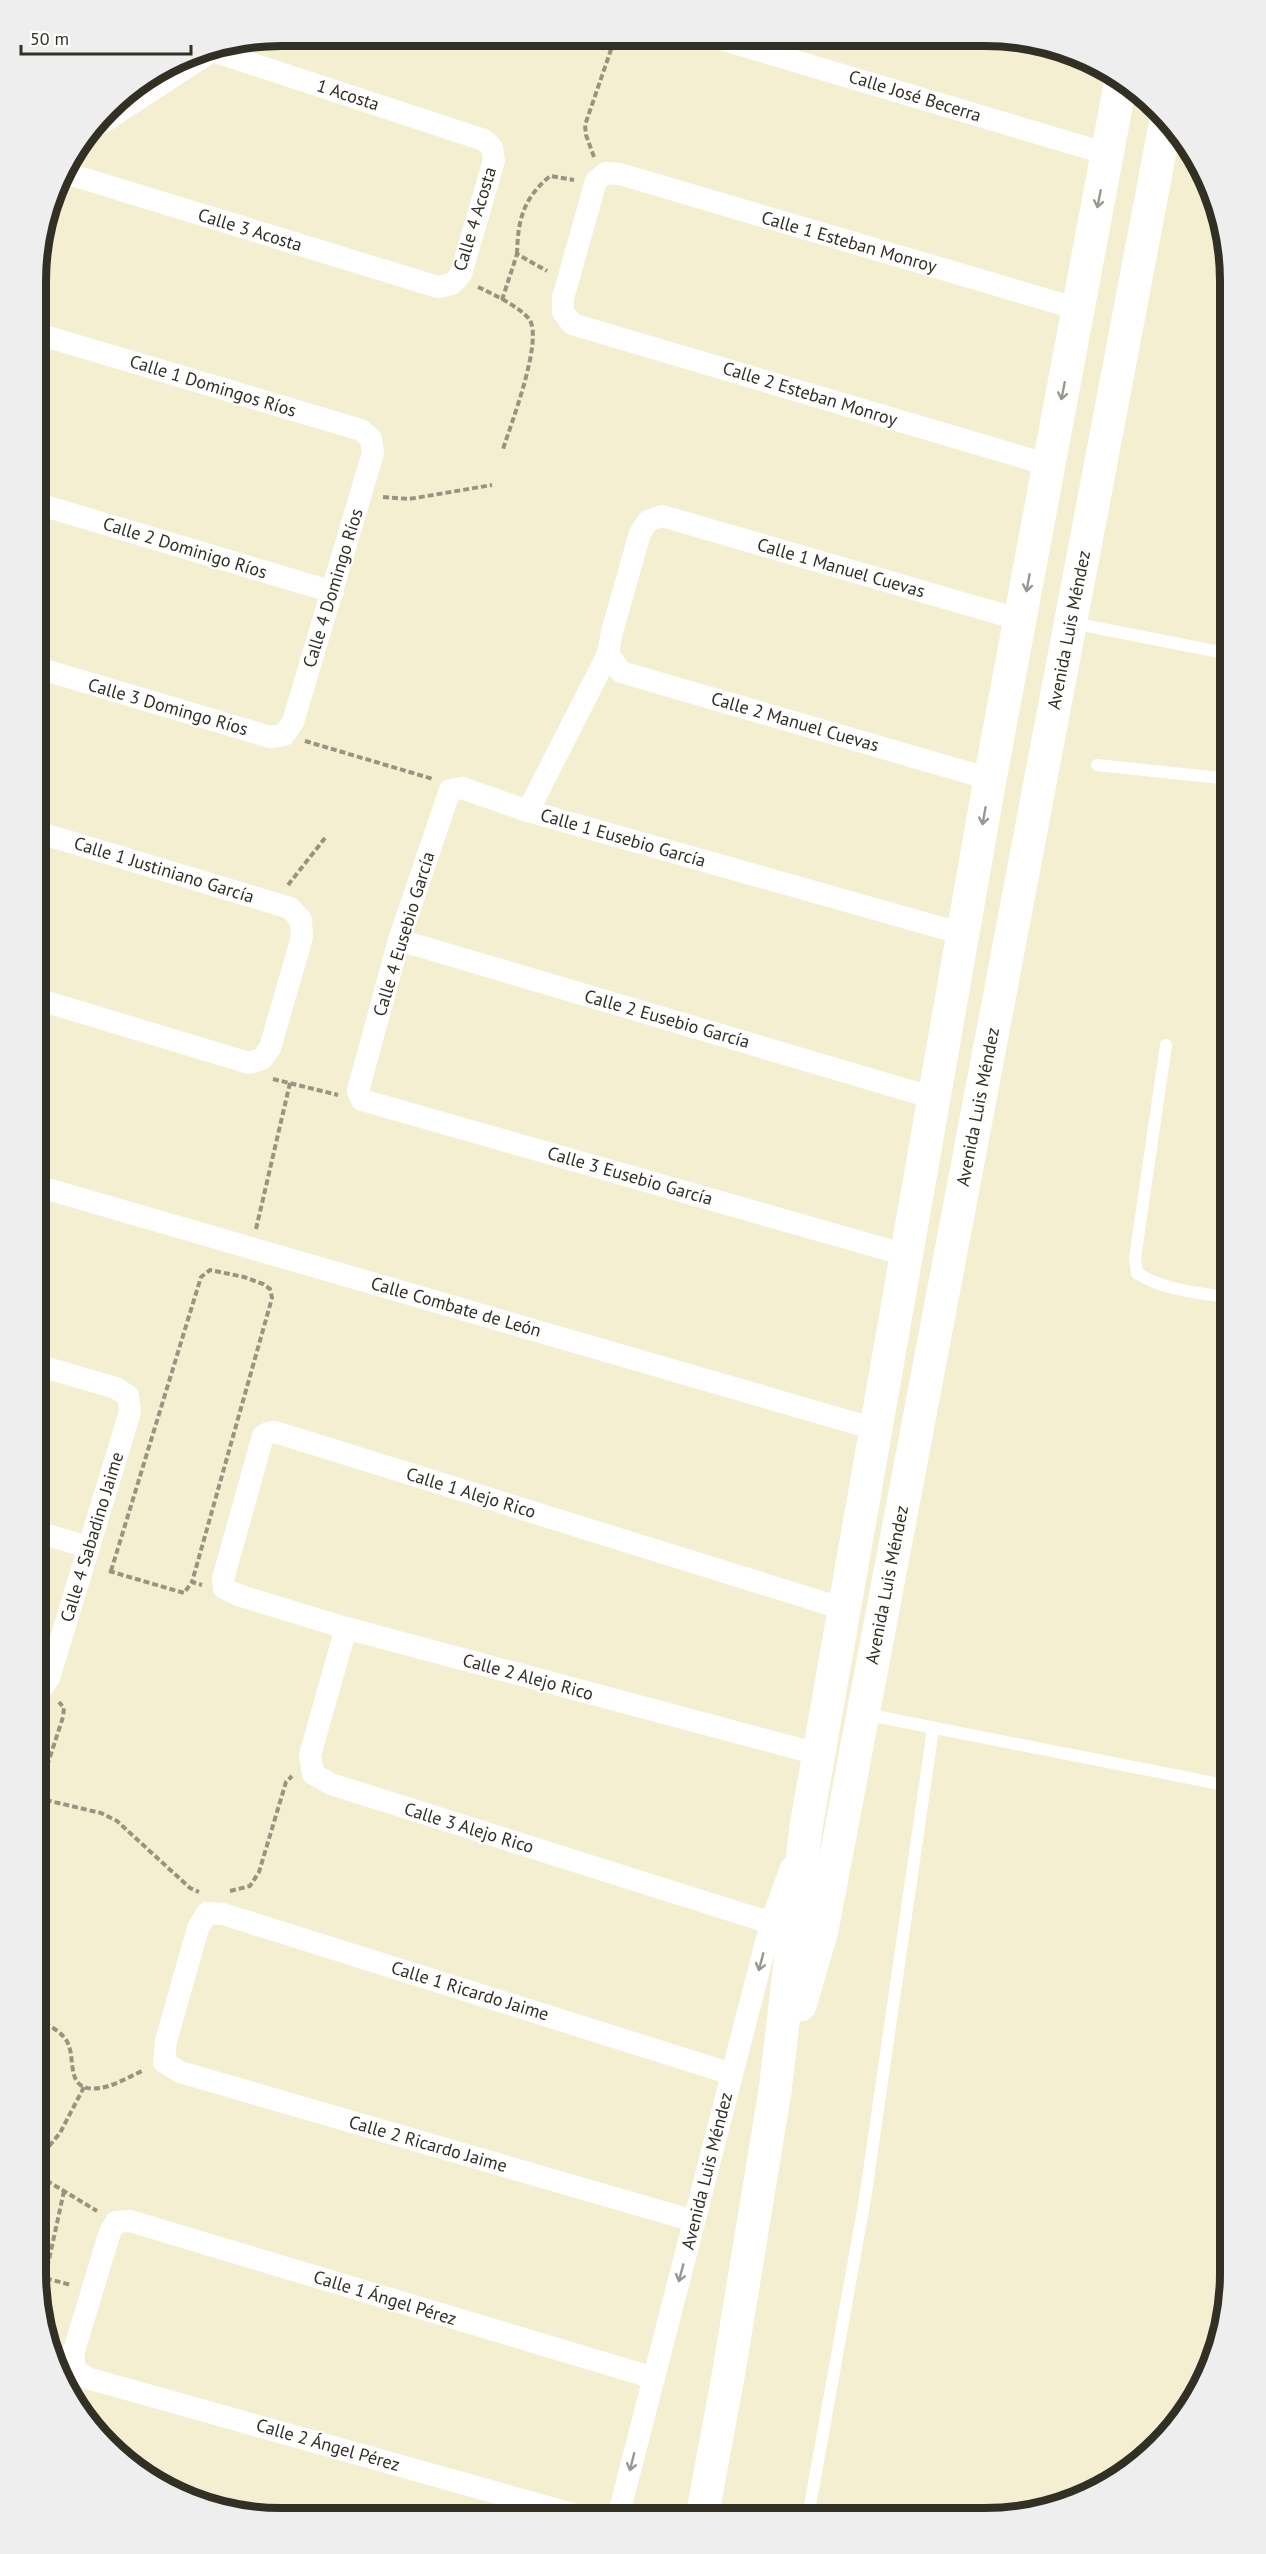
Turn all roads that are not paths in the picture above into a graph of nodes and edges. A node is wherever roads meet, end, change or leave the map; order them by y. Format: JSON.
{"nodes":[{"id":1,"x":745,"y":46,"type":"edge"},
{"id":2,"x":224,"y":53,"type":"edge"},
{"id":3,"x":194,"y":63,"type":"edge"},
{"id":4,"x":1119,"y":89,"type":"edge"},
{"id":5,"x":118,"y":113,"type":"edge"},
{"id":6,"x":1164,"y":130,"type":"edge"},
{"id":7,"x":484,"y":140,"type":"joint"},
{"id":8,"x":1108,"y":154,"type":"junction"},
{"id":9,"x":72,"y":175,"type":"edge"},
{"id":10,"x":448,"y":283,"type":"joint"},
{"id":11,"x":1078,"y":309,"type":"junction"},
{"id":12,"x":572,"y":324,"type":"joint"},
{"id":13,"x":46,"y":336,"type":"edge"},
{"id":14,"x":373,"y":453,"type":"joint"},
{"id":15,"x":1049,"y":465,"type":"junction"},
{"id":16,"x":46,"y":506,"type":"edge"},
{"id":17,"x":333,"y":592,"type":"junction"},
{"id":18,"x":1021,"y":620,"type":"junction"},
{"id":19,"x":1071,"y":622,"type":"junction"},
{"id":20,"x":1220,"y":652,"type":"edge"},
{"id":21,"x":608,"y":654,"type":"junction"},
{"id":22,"x":46,"y":670,"type":"edge"},
{"id":23,"x":289,"y":729,"type":"joint"},
{"id":24,"x":1097,"y":765,"type":"dead end"},
{"id":25,"x":1220,"y":778,"type":"edge"},
{"id":26,"x":990,"y":779,"type":"junction"},
{"id":27,"x":462,"y":788,"type":"joint"},
{"id":28,"x":528,"y":811,"type":"junction"},
{"id":29,"x":46,"y":834,"type":"edge"},
{"id":30,"x":963,"y":934,"type":"junction"},
{"id":31,"x":399,"y":940,"type":"junction"},
{"id":32,"x":46,"y":1002,"type":"edge"},
{"id":33,"x":1166,"y":1045,"type":"dead end"},
{"id":34,"x":360,"y":1096,"type":"joint"},
{"id":35,"x":934,"y":1098,"type":"junction"},
{"id":36,"x":46,"y":1189,"type":"edge"},
{"id":37,"x":906,"y":1255,"type":"junction"},
{"id":38,"x":1220,"y":1296,"type":"edge"},
{"id":39,"x":46,"y":1368,"type":"edge"},
{"id":40,"x":875,"y":1429,"type":"junction"},
{"id":41,"x":46,"y":1536,"type":"edge"},
{"id":42,"x":86,"y":1555,"type":"junction"},
{"id":43,"x":238,"y":1595,"type":"joint"},
{"id":44,"x":844,"y":1609,"type":"junction"},
{"id":45,"x":346,"y":1628,"type":"junction"},
{"id":46,"x":46,"y":1683,"type":"edge"},
{"id":47,"x":863,"y":1714,"type":"junction"},
{"id":48,"x":933,"y":1729,"type":"junction"},
{"id":49,"x":818,"y":1754,"type":"junction"},
{"id":50,"x":1220,"y":1784,"type":"edge"},
{"id":51,"x":806,"y":1827,"type":"junction"},
{"id":52,"x":207,"y":1913,"type":"joint"},
{"id":53,"x":771,"y":1923,"type":"junction"},
{"id":54,"x":732,"y":2074,"type":"junction"},
{"id":55,"x":775,"y":2091,"type":"junction"},
{"id":56,"x":694,"y":2221,"type":"junction"},
{"id":57,"x":75,"y":2370,"type":"joint"},
{"id":58,"x":654,"y":2378,"type":"junction"},
{"id":59,"x":551,"y":2508,"type":"edge"},
{"id":60,"x":620,"y":2508,"type":"edge"},
{"id":61,"x":704,"y":2508,"type":"edge"},
{"id":62,"x":810,"y":2508,"type":"edge"}],
"edges":[{"from":1,"to":8,"type":"street","name":"Calle José Becerra"},
{"from":2,"to":7,"type":"street","name":"1 Acosta"},
{"from":3,"to":5,"type":"street"},
{"from":4,"to":8,"type":"main road","name":"Avenida Luis Méndez"},
{"from":6,"to":19,"type":"main road","name":"Avenida Luis Méndez"},
{"from":7,"to":10,"type":"street","name":"Calle 4 Acosta"},
{"from":8,"to":11,"type":"main road","name":"Avenida Luis Méndez","one_way":true},
{"from":9,"to":10,"type":"street","name":"Calle 3 Acosta"},
{"from":11,"to":12,"type":"street","name":"Calle 1 Esteban Monroy"},
{"from":11,"to":15,"type":"main road","name":"Avenida Luis Méndez","one_way":true},
{"from":12,"to":15,"type":"street","name":"Calle 2 Esteban Monroy"},
{"from":13,"to":14,"type":"street","name":"Calle 1 Domingos Ríos"},
{"from":14,"to":17,"type":"street","name":"Calle 4 Domingo Ríos"},
{"from":15,"to":18,"type":"main road","name":"Avenida Luis Méndez","one_way":true},
{"from":16,"to":17,"type":"street","name":"Calle 2 Dominigo Ríos"},
{"from":17,"to":23,"type":"street","name":"Calle 4 Domingo Ríos"},
{"from":18,"to":21,"type":"street","name":"Calle 1 Manuel Cuevas"},
{"from":18,"to":26,"type":"main road","name":"Avenida Luis Méndez"},
{"from":19,"to":20,"type":"lane"},
{"from":19,"to":47,"type":"main road","name":"Avenida Luis Méndez"},
{"from":21,"to":26,"type":"street","name":"Calle 2 Manuel Cuevas"},
{"from":21,"to":28,"type":"street"},
{"from":22,"to":23,"type":"street","name":"Calle 3 Domingo Ríos"},
{"from":24,"to":25,"type":"lane"},
{"from":26,"to":30,"type":"main road","name":"Avenida Luis Méndez","one_way":true},
{"from":27,"to":28,"type":"street","name":"Calle 1 Eusebio García"},
{"from":27,"to":31,"type":"street","name":"Calle 4 Eusebio García"},
{"from":28,"to":30,"type":"street","name":"Calle 1 Eusebio García"},
{"from":29,"to":32,"type":"street","name":"Calle 1 Justiniano García"},
{"from":30,"to":35,"type":"main road","name":"Avenida Luis Méndez"},
{"from":31,"to":34,"type":"street","name":"Calle 4 Eusebio García"},
{"from":31,"to":35,"type":"street","name":"Calle 2 Eusebio García"},
{"from":33,"to":38,"type":"lane"},
{"from":34,"to":37,"type":"street","name":"Calle 3 Eusebio García"},
{"from":35,"to":37,"type":"main road","name":"Avenida Luis Méndez"},
{"from":36,"to":40,"type":"street","name":"Calle Combate de León"},
{"from":37,"to":40,"type":"main road","name":"Avenida Luis Méndez"},
{"from":39,"to":42,"type":"street","name":"Calle 4 Sabadino Jaime"},
{"from":40,"to":44,"type":"main road","name":"Avenida Luis Méndez"},
{"from":41,"to":42,"type":"street"},
{"from":42,"to":46,"type":"street","name":"Calle 4 Sabadino Jaime"},
{"from":43,"to":44,"type":"street","name":"Calle 1 Alejo Rico"},
{"from":43,"to":45,"type":"street","name":"Calle 2 Alejo Rico"},
{"from":44,"to":49,"type":"main road","name":"Avenida Luis Méndez"},
{"from":45,"to":49,"type":"street","name":"Calle 2 Alejo Rico"},
{"from":45,"to":53,"type":"street","name":"Calle 3 Alejo Rico"},
{"from":47,"to":48,"type":"lane"},
{"from":47,"to":55,"type":"main road","name":"Avenida Luis Méndez"},
{"from":48,"to":50,"type":"lane"},
{"from":48,"to":62,"type":"lane"},
{"from":49,"to":51,"type":"main road","name":"Avenida Luis Méndez"},
{"from":51,"to":53,"type":"street","name":"Avenida Luis Méndez"},
{"from":51,"to":55,"type":"main road","name":"Avenida Luis Méndez"},
{"from":52,"to":54,"type":"street","name":"Calle 1 Ricardo Jaime"},
{"from":52,"to":56,"type":"street","name":"Calle 2 Ricardo Jaime"},
{"from":53,"to":54,"type":"street","name":"Avenida Luis Méndez","one_way":true},
{"from":54,"to":56,"type":"street","name":"Avenida Luis Méndez"},
{"from":55,"to":61,"type":"main road","name":"Avenida Luis Méndez"},
{"from":56,"to":58,"type":"street","name":"Avenida Luis Méndez","one_way":true},
{"from":57,"to":58,"type":"street","name":"Calle 1 Ángel Pérez"},
{"from":57,"to":59,"type":"street","name":"Calle 2 Ángel Pérez"},
{"from":58,"to":60,"type":"street","name":"Avenida Luis Méndez","one_way":true}]}
